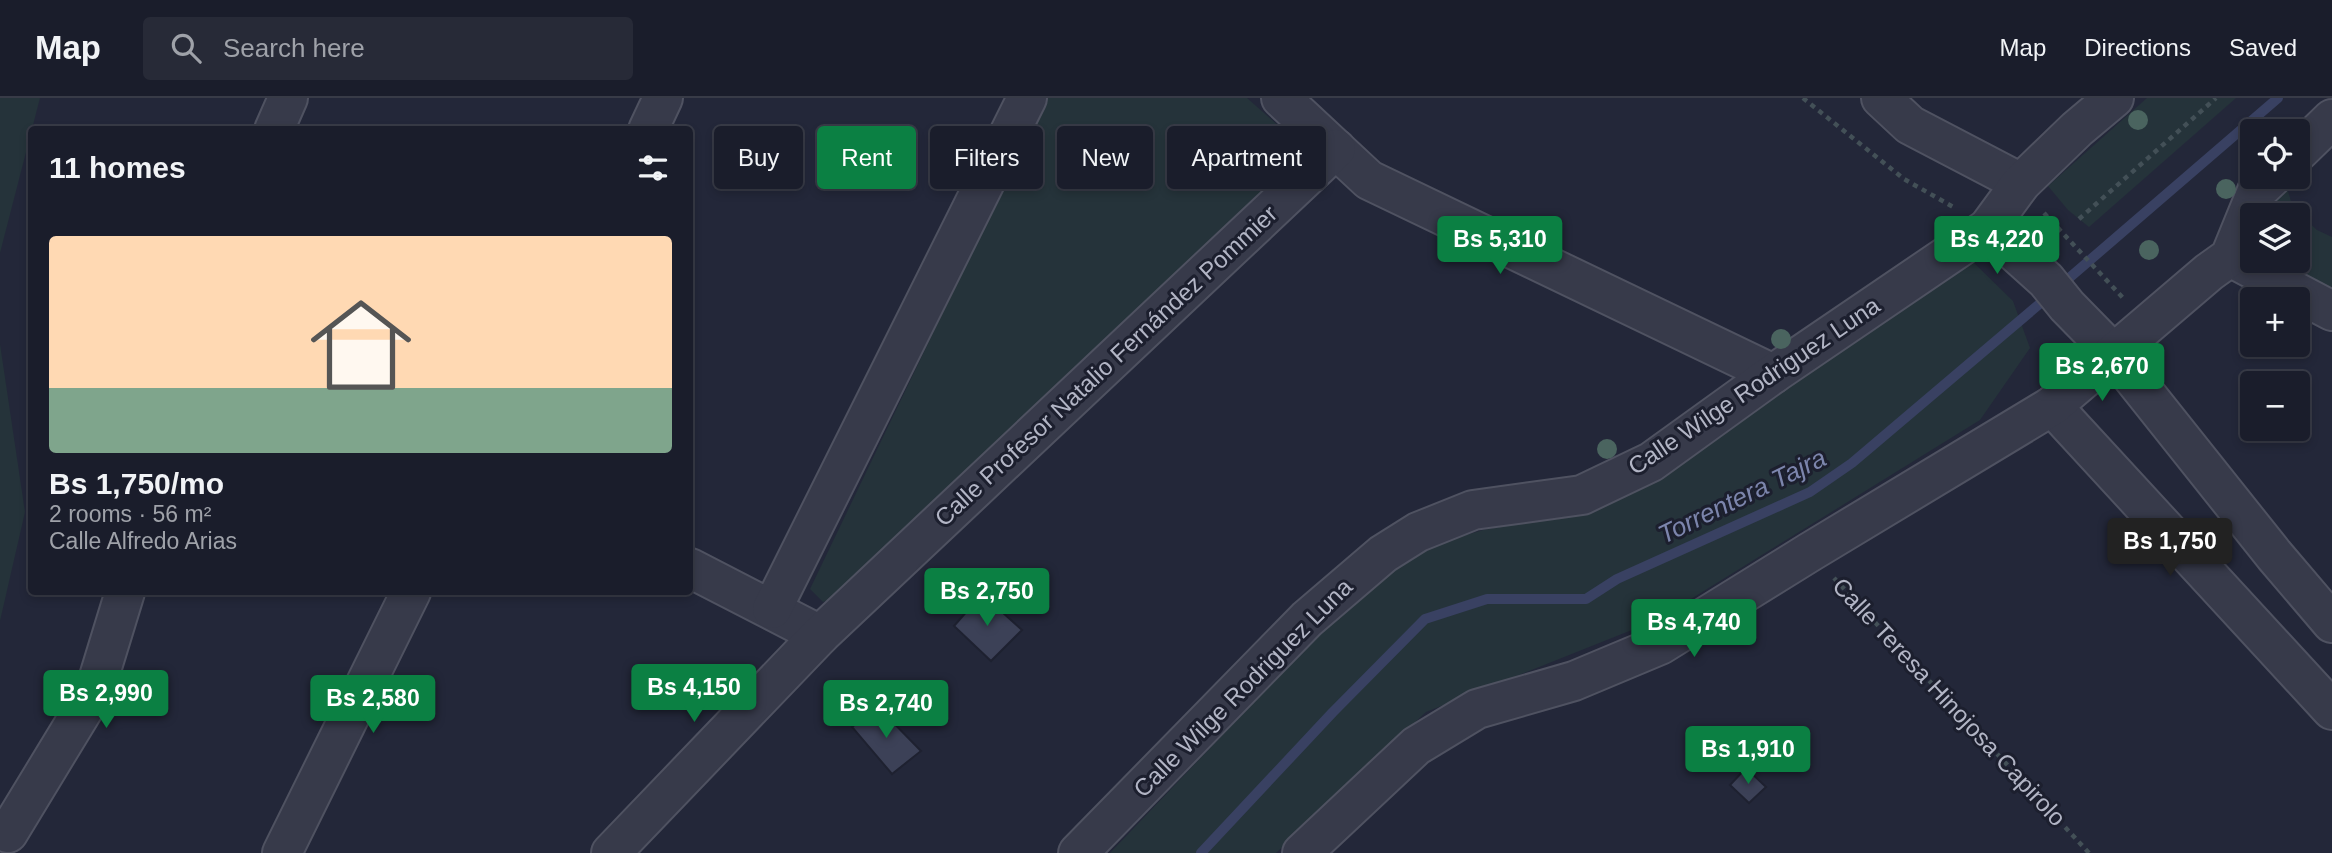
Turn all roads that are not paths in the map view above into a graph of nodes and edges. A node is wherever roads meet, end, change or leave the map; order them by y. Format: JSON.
{"nodes":[{"id":1,"x":288,"y":98,"type":"edge"},
{"id":2,"x":663,"y":98,"type":"edge"},
{"id":3,"x":1027,"y":98,"type":"edge"},
{"id":4,"x":1281,"y":98,"type":"edge"},
{"id":5,"x":1881,"y":98,"type":"edge"},
{"id":6,"x":2114,"y":98,"type":"edge"},
{"id":7,"x":2332,"y":119,"type":"edge"},
{"id":8,"x":276,"y":126,"type":"edge"},
{"id":9,"x":650,"y":126,"type":"edge"},
{"id":10,"x":2310,"y":140,"type":"edge"},
{"id":11,"x":1336,"y":149,"type":"junction"},
{"id":12,"x":2021,"y":183,"type":"junction"},
{"id":13,"x":2259,"y":189,"type":"edge"},
{"id":14,"x":1988,"y":228,"type":"junction"},
{"id":15,"x":2230,"y":257,"type":"junction"},
{"id":16,"x":2332,"y":311,"type":"edge"},
{"id":17,"x":2124,"y":346,"type":"junction"},
{"id":18,"x":1773,"y":374,"type":"junction"},
{"id":19,"x":2052,"y":406,"type":"junction"},
{"id":20,"x":693,"y":570,"type":"edge"},
{"id":21,"x":124,"y":595,"type":"edge"},
{"id":22,"x":410,"y":595,"type":"edge"},
{"id":23,"x":772,"y":609,"type":"junction"},
{"id":24,"x":2332,"y":623,"type":"edge"},
{"id":25,"x":820,"y":635,"type":"junction"},
{"id":26,"x":2332,"y":709,"type":"edge"},
{"id":27,"x":8,"y":833,"type":"dead end"},
{"id":28,"x":282,"y":853,"type":"edge"},
{"id":29,"x":611,"y":853,"type":"edge"},
{"id":30,"x":1078,"y":853,"type":"edge"},
{"id":31,"x":1302,"y":853,"type":"edge"}],
"edges":[{"from":1,"to":8,"type":"street"},
{"from":2,"to":9,"type":"street"},
{"from":3,"to":23,"type":"street"},
{"from":4,"to":11,"type":"street"},
{"from":5,"to":12,"type":"street"},
{"from":6,"to":12,"type":"street","name":"Calle Wilge Rodriguez Luna"},
{"from":7,"to":10,"type":"street"},
{"from":11,"to":18,"type":"street"},
{"from":11,"to":25,"type":"street","name":"Calle Profesor Natalio Fernández Pommier"},
{"from":12,"to":14,"type":"street","name":"Calle Wilge Rodriguez Luna"},
{"from":13,"to":15,"type":"street"},
{"from":14,"to":17,"type":"street"},
{"from":14,"to":18,"type":"street","name":"Calle Wilge Rodriguez Luna"},
{"from":15,"to":16,"type":"street"},
{"from":15,"to":17,"type":"street"},
{"from":17,"to":19,"type":"street"},
{"from":17,"to":24,"type":"street"},
{"from":18,"to":30,"type":"street","name":"Calle Wilge Rodriguez Luna"},
{"from":19,"to":26,"type":"street"},
{"from":19,"to":31,"type":"street"},
{"from":20,"to":23,"type":"street"},
{"from":21,"to":27,"type":"street"},
{"from":22,"to":28,"type":"street"},
{"from":23,"to":25,"type":"street"},
{"from":25,"to":29,"type":"street","name":"Calle Profesor Natalio Fernández Pommier"}]}
